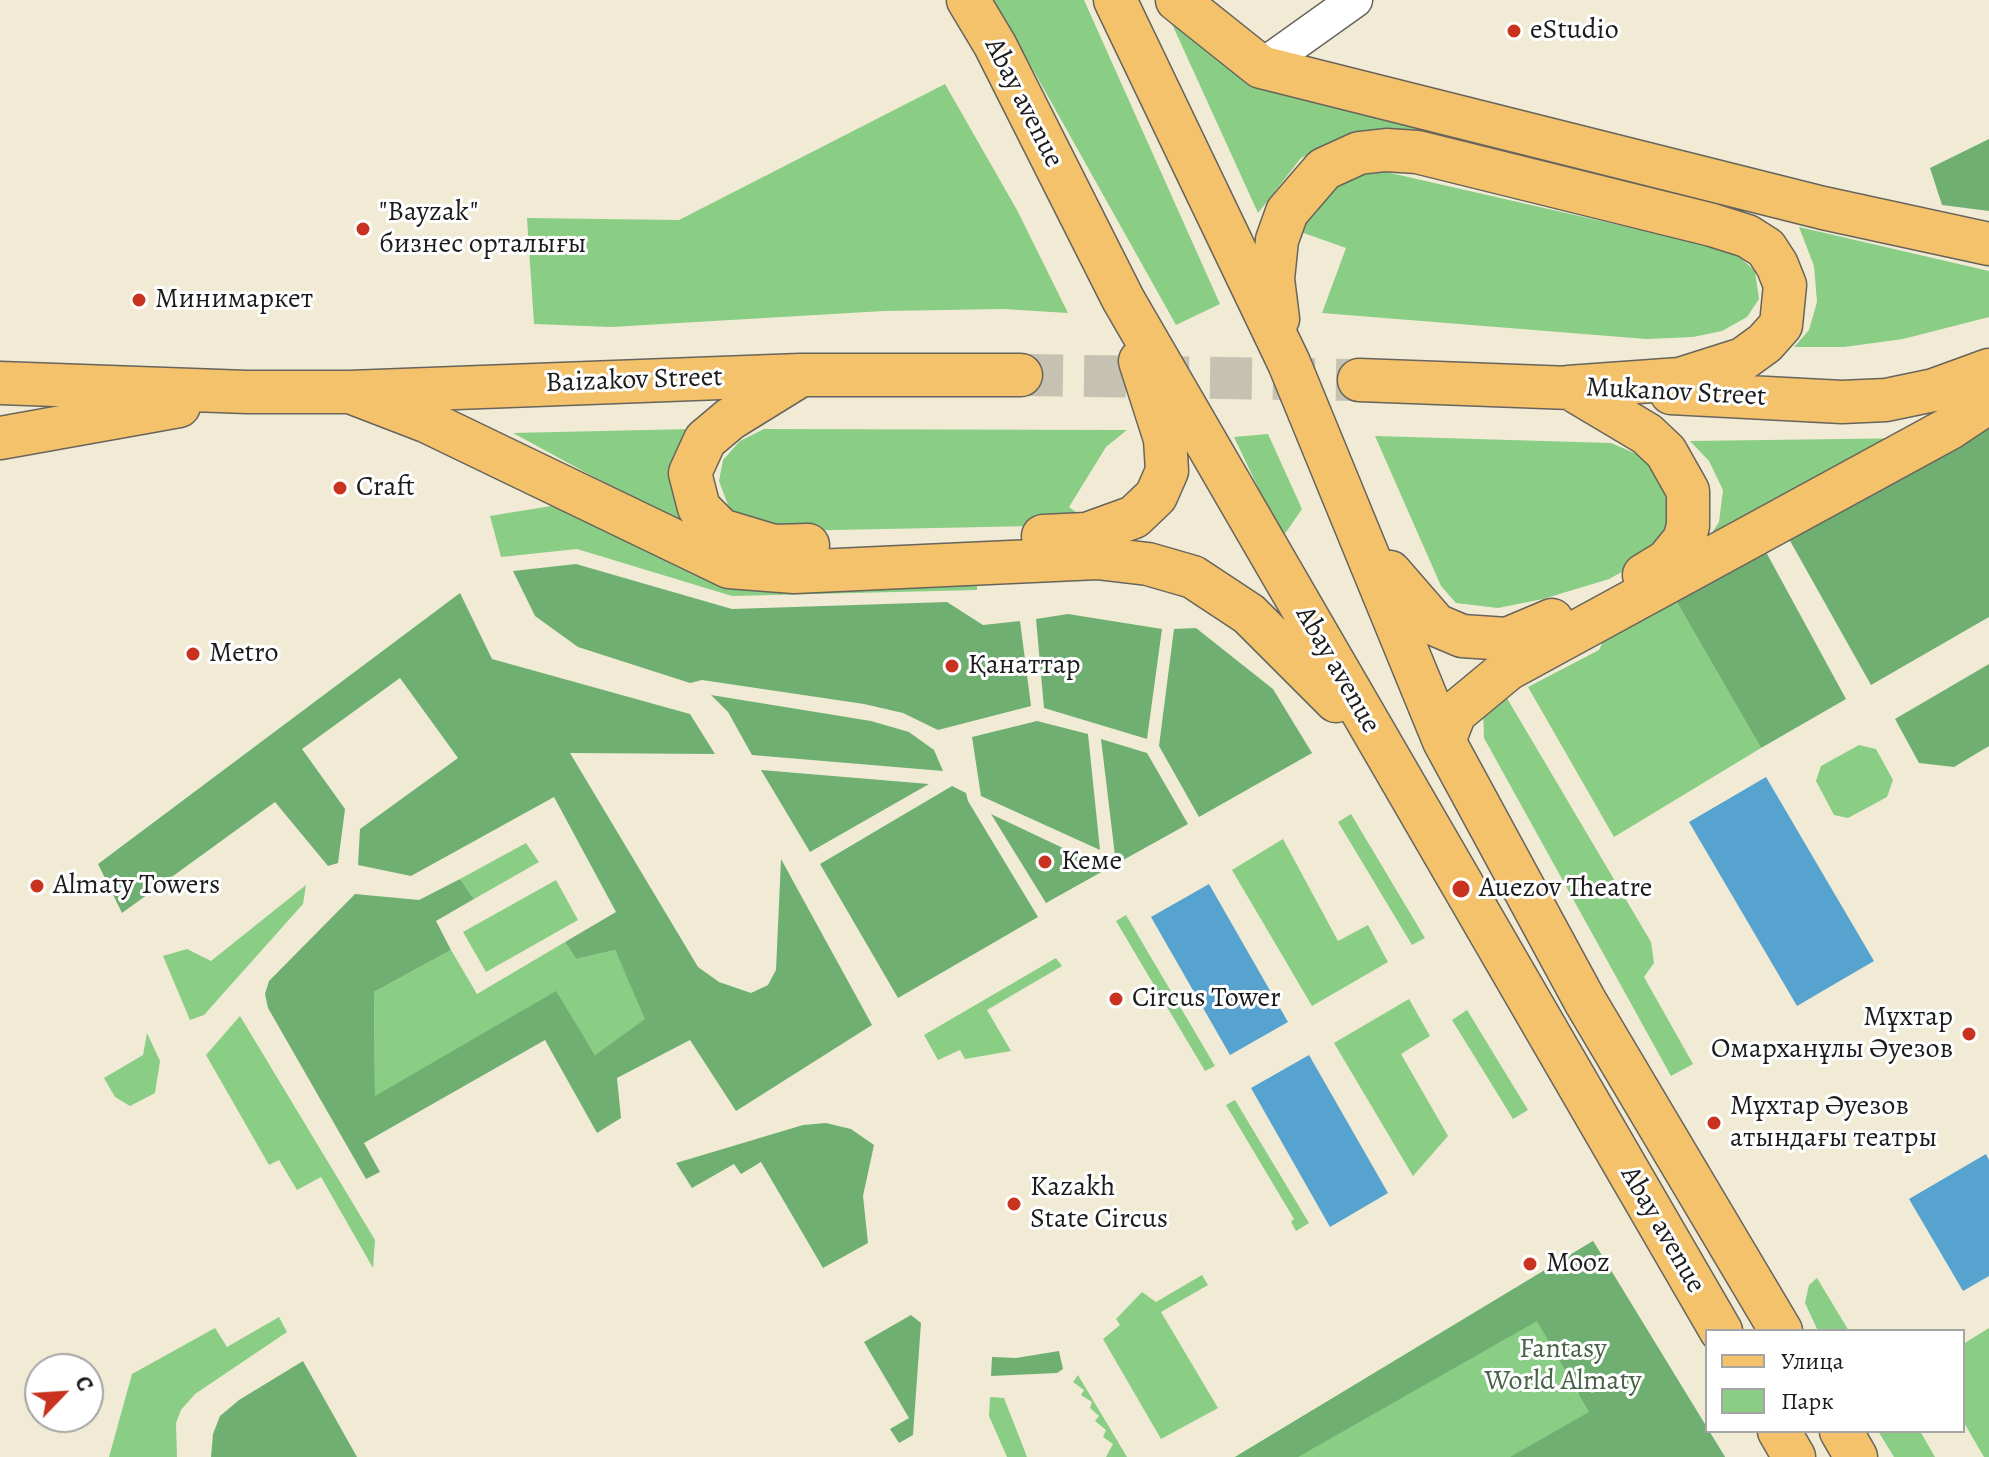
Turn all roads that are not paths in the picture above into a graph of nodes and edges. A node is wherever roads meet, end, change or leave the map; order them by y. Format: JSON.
{"nodes":[{"id":1,"x":968,"y":0,"type":"edge"},
{"id":2,"x":1115,"y":0,"type":"edge"},
{"id":3,"x":1177,"y":0,"type":"edge"},
{"id":4,"x":1355,"y":0,"type":"edge"},
{"id":5,"x":1261,"y":67,"type":"junction"},
{"id":6,"x":1989,"y":244,"type":"edge"},
{"id":7,"x":1123,"y":299,"type":"junction"},
{"id":8,"x":1289,"y":363,"type":"junction"},
{"id":9,"x":1989,"y":370,"type":"edge"},
{"id":10,"x":800,"y":375,"type":"junction"},
{"id":11,"x":1021,"y":375,"type":"tunnel mouth"},
{"id":12,"x":1359,"y":380,"type":"tunnel mouth"},
{"id":13,"x":0,"y":383,"type":"edge"},
{"id":14,"x":1568,"y":387,"type":"junction"},
{"id":15,"x":247,"y":392,"type":"junction"},
{"id":16,"x":350,"y":392,"type":"junction"},
{"id":17,"x":1989,"y":402,"type":"edge"},
{"id":18,"x":0,"y":438,"type":"edge"},
{"id":19,"x":1348,"y":502,"type":"junction"},
{"id":20,"x":1377,"y":739,"type":"junction"},
{"id":21,"x":1444,"y":741,"type":"junction"},
{"id":22,"x":1720,"y":1329,"type":"edge"},
{"id":23,"x":1780,"y":1329,"type":"edge"},
{"id":24,"x":1780,"y":1433,"type":"edge"},
{"id":25,"x":1842,"y":1433,"type":"edge"},
{"id":26,"x":1794,"y":1457,"type":"edge"},
{"id":27,"x":1856,"y":1457,"type":"edge"}],
"edges":[{"from":1,"to":7,"type":"main road","name":"Abay avenue"},
{"from":2,"to":8,"type":"main road","name":"Abay avenue"},
{"from":3,"to":5,"type":"main road"},
{"from":4,"to":5,"type":"street"},
{"from":5,"to":6,"type":"main road"},
{"from":7,"to":10,"type":"main road"},
{"from":7,"to":20,"type":"main road","name":"Abay avenue"},
{"from":8,"to":14,"type":"main road"},
{"from":8,"to":19,"type":"main road","name":"Abay avenue"},
{"from":9,"to":14,"type":"main road","name":"Mukanov Street"},
{"from":10,"to":11,"type":"main road","name":"Baizakov Street"},
{"from":10,"to":16,"type":"main road","name":"Baizakov Street"},
{"from":12,"to":14,"type":"main road","name":"Mukanov Street"},
{"from":13,"to":15,"type":"main road","name":"Baizakov Street"},
{"from":14,"to":19,"type":"main road"},
{"from":15,"to":16,"type":"main road","name":"Baizakov Street"},
{"from":15,"to":18,"type":"main road","name":"Baizakov Street"},
{"from":16,"to":20,"type":"main road"},
{"from":17,"to":21,"type":"main road"},
{"from":19,"to":21,"type":"main road","name":"Abay avenue"},
{"from":20,"to":22,"type":"main road","name":"Abay avenue"},
{"from":21,"to":23,"type":"main road","name":"Abay avenue"},
{"from":24,"to":26,"type":"main road"},
{"from":25,"to":27,"type":"main road"}]}
